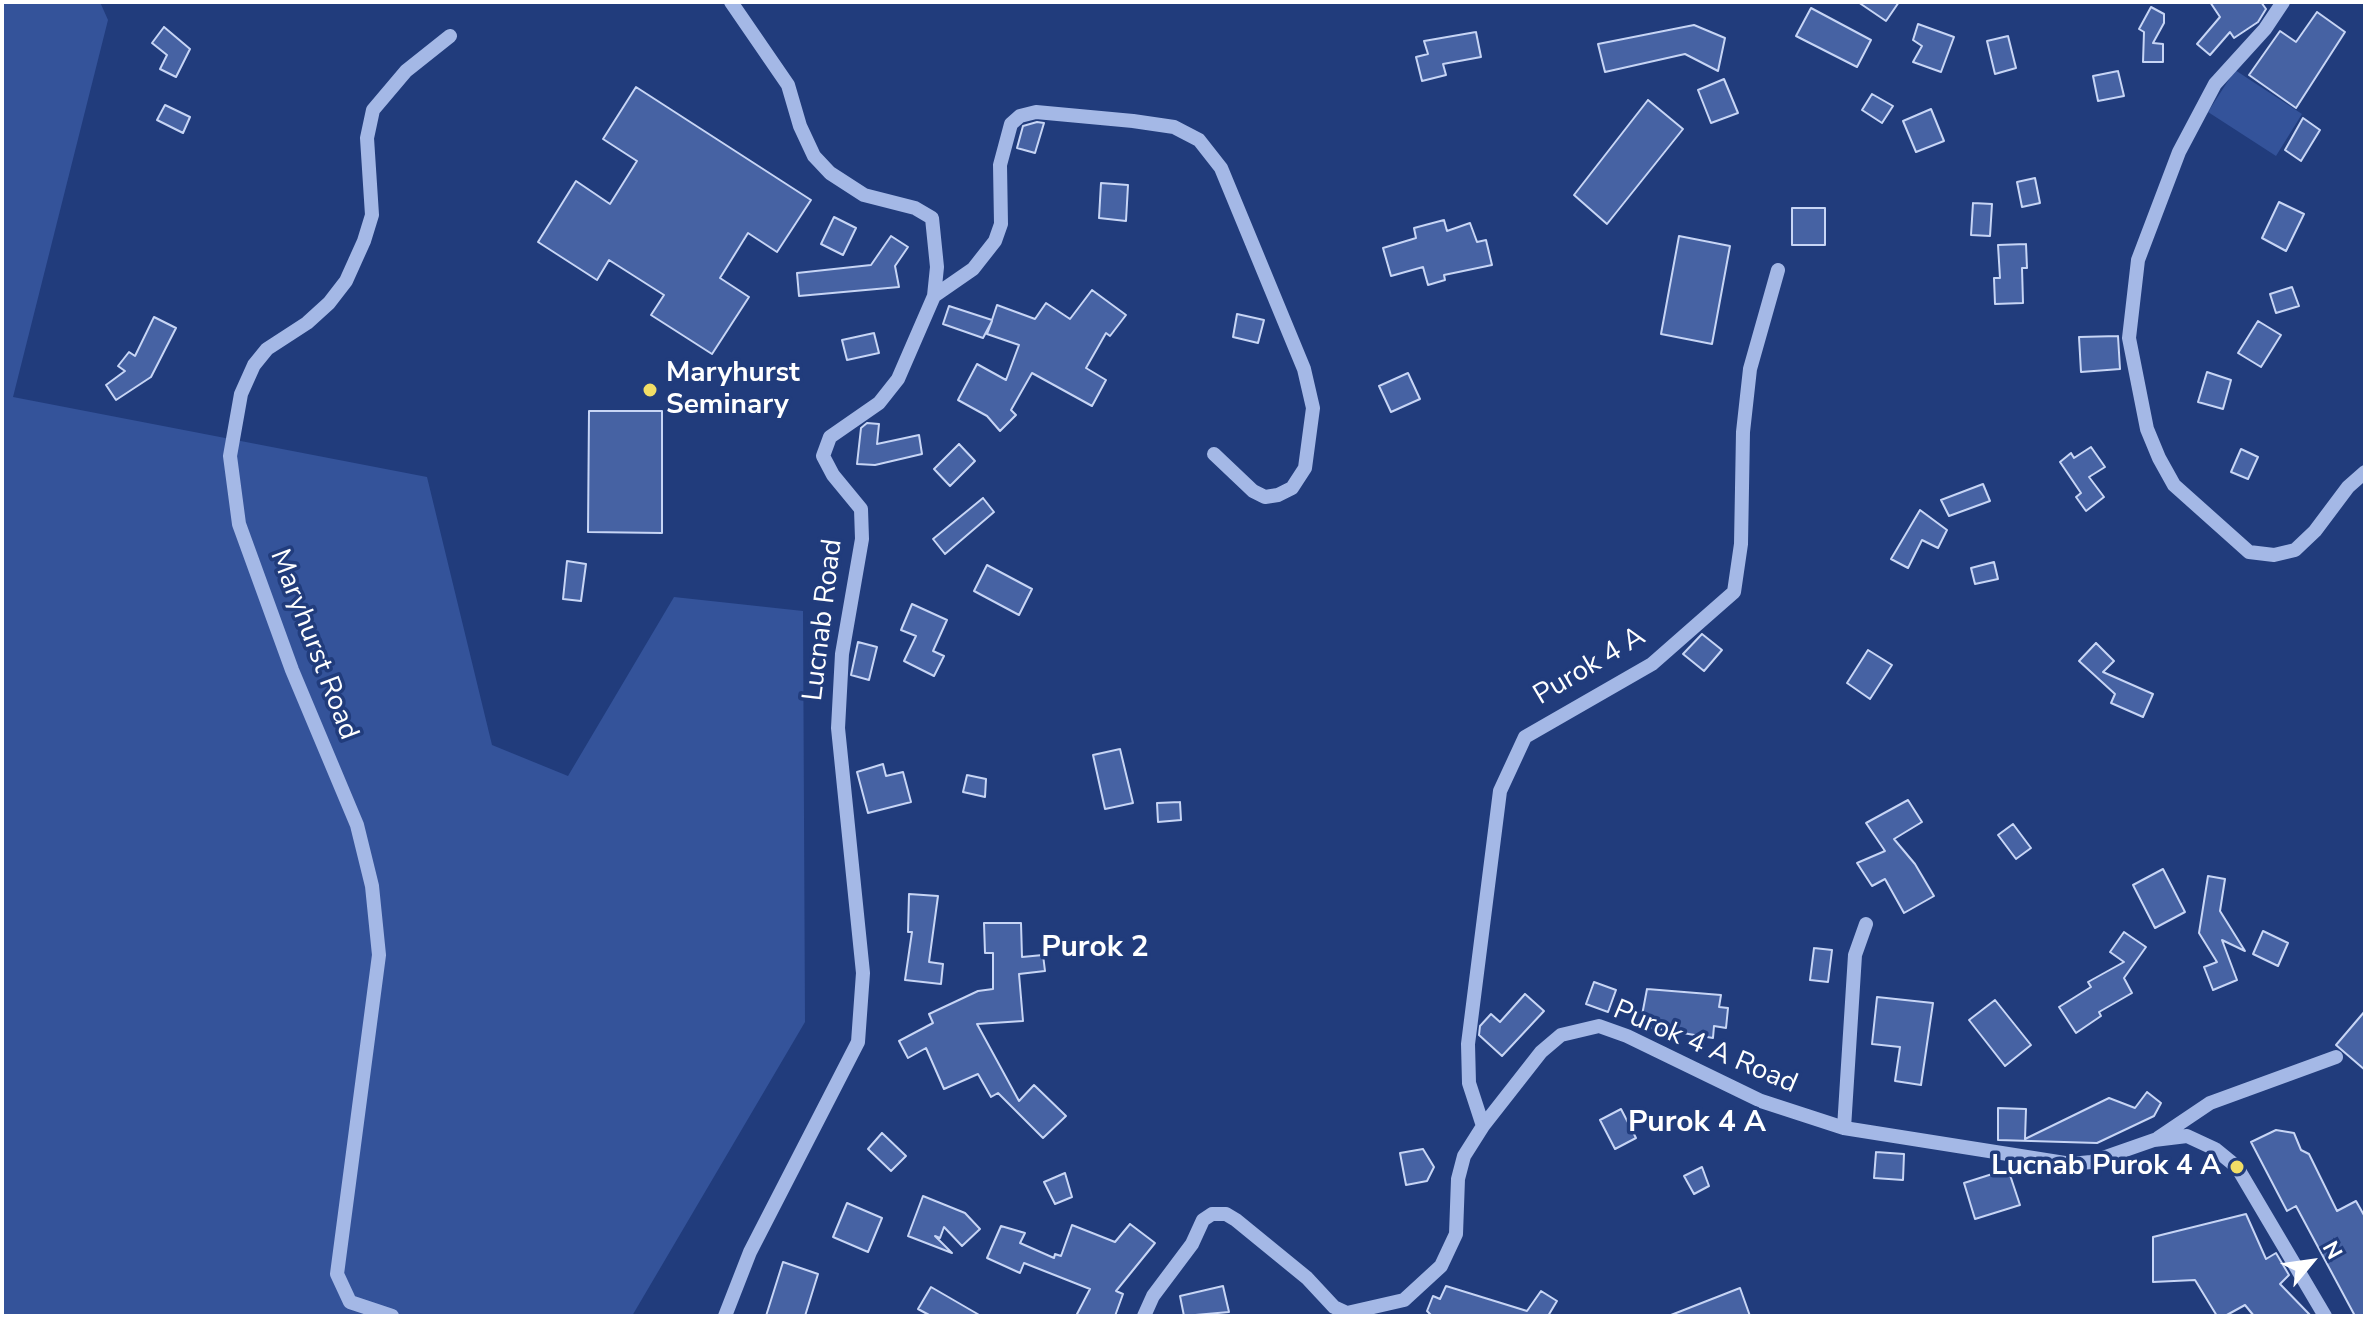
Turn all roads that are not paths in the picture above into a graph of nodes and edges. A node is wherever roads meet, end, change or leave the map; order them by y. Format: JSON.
{"nodes":[{"id":1,"x":731,"y":2,"type":"edge"},
{"id":2,"x":2283,"y":2,"type":"edge"},
{"id":3,"x":450,"y":36,"type":"dead end"},
{"id":4,"x":1778,"y":270,"type":"dead end"},
{"id":5,"x":934,"y":296,"type":"junction"},
{"id":6,"x":1214,"y":454,"type":"dead end"},
{"id":7,"x":2365,"y":472,"type":"edge"},
{"id":8,"x":1866,"y":924,"type":"dead end"},
{"id":9,"x":2336,"y":1057,"type":"dead end"},
{"id":10,"x":1483,"y":1126,"type":"junction"},
{"id":11,"x":1844,"y":1128,"type":"junction"},
{"id":12,"x":2154,"y":1140,"type":"junction"},
{"id":13,"x":1350,"y":1315,"type":"edge"},
{"id":14,"x":392,"y":1316,"type":"edge"},
{"id":15,"x":725,"y":1316,"type":"edge"},
{"id":16,"x":1144,"y":1316,"type":"edge"},
{"id":17,"x":2325,"y":1316,"type":"edge"}],
"edges":[{"from":1,"to":5,"type":"street","name":"Lucnab Road"},
{"from":2,"to":7,"type":"street"},
{"from":3,"to":14,"type":"street","name":"Maryhurst Road"},
{"from":4,"to":10,"type":"street","name":"Purok 4 A"},
{"from":5,"to":6,"type":"street"},
{"from":5,"to":15,"type":"street","name":"Lucnab Road"},
{"from":8,"to":11,"type":"street"},
{"from":9,"to":12,"type":"street","name":"Purok 4 A Road"},
{"from":10,"to":11,"type":"street","name":"Purok 4 A Road"},
{"from":10,"to":13,"type":"street","name":"Purok 4 A Road"},
{"from":11,"to":12,"type":"street","name":"Purok 4 A Road"},
{"from":12,"to":17,"type":"street","name":"Purok 4 A Road"},
{"from":13,"to":16,"type":"street","name":"Purok 4 A Road"}]}
